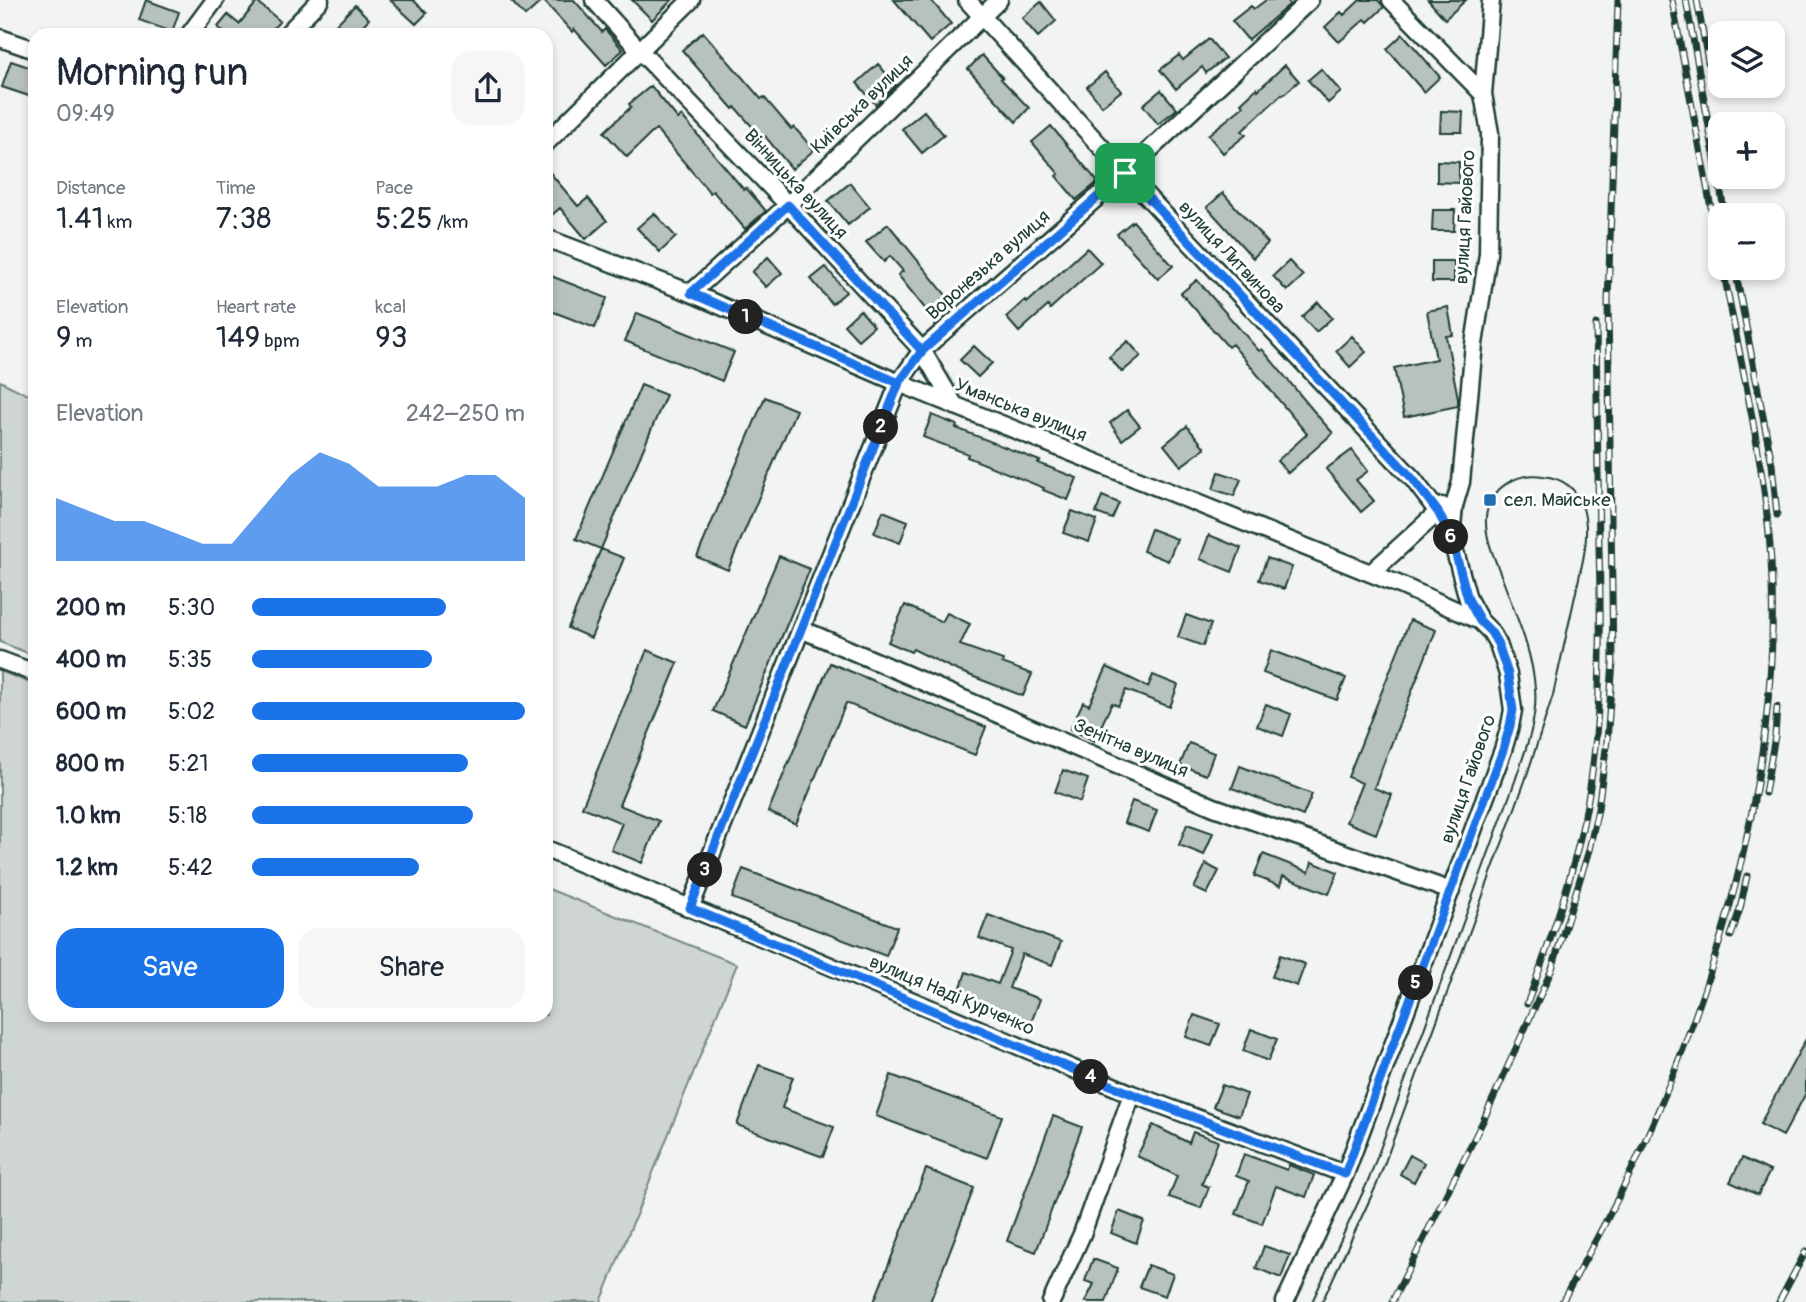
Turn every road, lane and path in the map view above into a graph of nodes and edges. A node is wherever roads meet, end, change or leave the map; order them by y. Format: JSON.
{"nodes":[{"id":1,"x":215,"y":0,"type":"edge"},
{"id":2,"x":320,"y":0,"type":"edge"},
{"id":3,"x":594,"y":0,"type":"edge"},
{"id":4,"x":691,"y":0,"type":"edge"},
{"id":5,"x":967,"y":0,"type":"edge"},
{"id":6,"x":999,"y":0,"type":"edge"},
{"id":7,"x":1310,"y":0,"type":"edge"},
{"id":8,"x":1391,"y":0,"type":"edge"},
{"id":9,"x":1491,"y":0,"type":"edge"},
{"id":10,"x":982,"y":16,"type":"junction"},
{"id":11,"x":194,"y":28,"type":"edge"},
{"id":12,"x":293,"y":28,"type":"edge"},
{"id":13,"x":0,"y":38,"type":"edge"},
{"id":14,"x":28,"y":48,"type":"edge"},
{"id":15,"x":640,"y":51,"type":"junction"},
{"id":16,"x":1483,"y":94,"type":"junction"},
{"id":17,"x":553,"y":136,"type":"edge"},
{"id":18,"x":1125,"y":173,"type":"junction"},
{"id":19,"x":788,"y":205,"type":"junction"},
{"id":20,"x":553,"y":241,"type":"edge"},
{"id":21,"x":691,"y":293,"type":"junction"},
{"id":22,"x":922,"y":351,"type":"junction"},
{"id":23,"x":899,"y":383,"type":"junction"},
{"id":24,"x":955,"y":406,"type":"junction"},
{"id":25,"x":1461,"y":482,"type":"junction"},
{"id":26,"x":1438,"y":512,"type":"junction"},
{"id":27,"x":1451,"y":537,"type":"junction"},
{"id":28,"x":1371,"y":573,"type":"junction"},
{"id":29,"x":1480,"y":621,"type":"junction"},
{"id":30,"x":801,"y":629,"type":"junction"},
{"id":31,"x":0,"y":660,"type":"edge"},
{"id":32,"x":28,"y":670,"type":"edge"},
{"id":33,"x":553,"y":852,"type":"edge"},
{"id":34,"x":1451,"y":891,"type":"junction"},
{"id":35,"x":690,"y":908,"type":"junction"},
{"id":36,"x":1132,"y":1094,"type":"junction"},
{"id":37,"x":1345,"y":1174,"type":"junction"},
{"id":38,"x":1051,"y":1302,"type":"edge"},
{"id":39,"x":1285,"y":1302,"type":"edge"}],
"edges":[{"from":1,"to":11,"type":"street"},
{"from":2,"to":12,"type":"street"},
{"from":3,"to":15,"type":"street","name":"Вінницька вулиця"},
{"from":4,"to":15,"type":"street"},
{"from":5,"to":10,"type":"street","name":"вулиця Литвинова"},
{"from":6,"to":10,"type":"street","name":"Київська вулиця"},
{"from":7,"to":18,"type":"street","name":"Воронезька вулиця"},
{"from":8,"to":16,"type":"street"},
{"from":9,"to":16,"type":"street","name":"вулиця Гайового"},
{"from":10,"to":18,"type":"street","name":"вулиця Литвинова"},
{"from":10,"to":19,"type":"street","name":"Київська вулиця"},
{"from":13,"to":14,"type":"street"},
{"from":15,"to":17,"type":"street"},
{"from":15,"to":19,"type":"street","name":"Вінницька вулиця"},
{"from":16,"to":25,"type":"street","name":"вулиця Гайового"},
{"from":18,"to":22,"type":"street","name":"Воронезька вулиця"},
{"from":18,"to":26,"type":"street","name":"вулиця Литвинова"},
{"from":19,"to":21,"type":"street","name":"Київська вулиця"},
{"from":19,"to":22,"type":"street","name":"Вінницька вулиця"},
{"from":20,"to":21,"type":"street","name":"Уманська вулиця"},
{"from":21,"to":23,"type":"street","name":"Уманська вулиця"},
{"from":22,"to":23,"type":"street","name":"Воронезька вулиця"},
{"from":22,"to":24,"type":"street","name":"Вінницька вулиця"},
{"from":23,"to":24,"type":"street","name":"Уманська вулиця"},
{"from":23,"to":30,"type":"street","name":"Воронезька вулиця"},
{"from":24,"to":28,"type":"street","name":"Уманська вулиця"},
{"from":25,"to":26,"type":"street"},
{"from":25,"to":27,"type":"street","name":"вулиця Гайового"},
{"from":26,"to":27,"type":"street","name":"вулиця Литвинова"},
{"from":26,"to":28,"type":"street"},
{"from":27,"to":29,"type":"street","name":"вулиця Гайового"},
{"from":28,"to":29,"type":"street","name":"Уманська вулиця"},
{"from":29,"to":34,"type":"street","name":"вулиця Гайового"},
{"from":30,"to":34,"type":"street","name":"Зенітна вулиця"},
{"from":30,"to":35,"type":"street","name":"Воронезька вулиця"},
{"from":31,"to":32,"type":"street"},
{"from":33,"to":35,"type":"street","name":"вулиця Наді Курченко"},
{"from":34,"to":37,"type":"street","name":"вулиця Гайового"},
{"from":35,"to":36,"type":"street","name":"вулиця Наді Курченко"},
{"from":36,"to":37,"type":"street","name":"вулиця Наді Курченко"},
{"from":36,"to":38,"type":"street"},
{"from":37,"to":39,"type":"street","name":"вулиця Гайового"}]}
